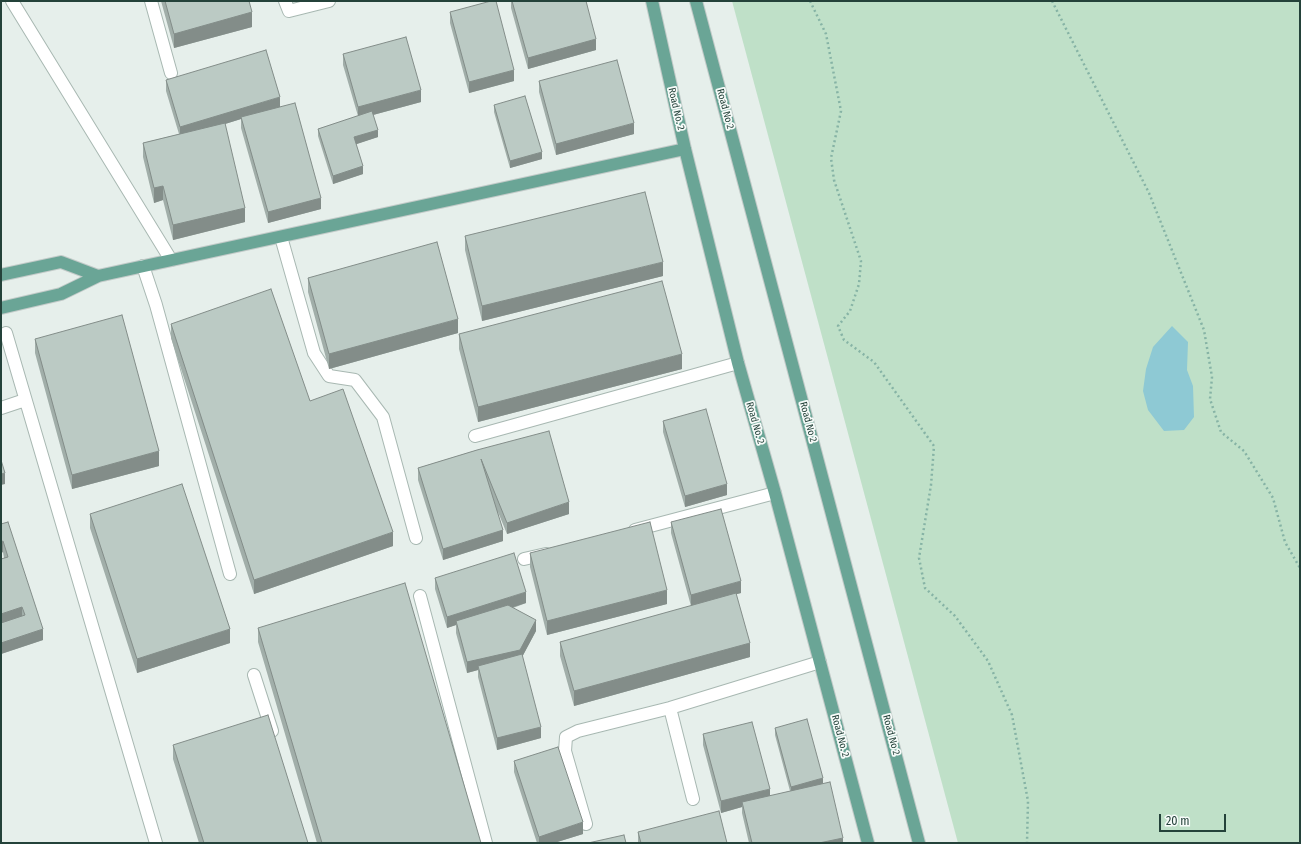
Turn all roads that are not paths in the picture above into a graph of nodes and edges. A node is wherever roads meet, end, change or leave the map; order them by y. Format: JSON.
{"nodes":[{"id":1,"x":14,"y":1,"type":"edge"},
{"id":2,"x":151,"y":1,"type":"edge"},
{"id":3,"x":285,"y":1,"type":"edge"},
{"id":4,"x":329,"y":1,"type":"edge"},
{"id":5,"x":652,"y":1,"type":"edge"},
{"id":6,"x":696,"y":1,"type":"edge"},
{"id":7,"x":171,"y":73,"type":"dead end"},
{"id":8,"x":685,"y":149,"type":"junction"},
{"id":9,"x":281,"y":236,"type":"junction"},
{"id":10,"x":171,"y":260,"type":"junction"},
{"id":11,"x":143,"y":266,"type":"junction"},
{"id":12,"x":1,"y":275,"type":"edge"},
{"id":13,"x":98,"y":276,"type":"junction"},
{"id":14,"x":1,"y":308,"type":"edge"},
{"id":15,"x":6,"y":334,"type":"dead end"},
{"id":16,"x":738,"y":363,"type":"junction"},
{"id":17,"x":25,"y":400,"type":"junction"},
{"id":18,"x":1,"y":408,"type":"edge"},
{"id":19,"x":475,"y":436,"type":"dead end"},
{"id":20,"x":775,"y":493,"type":"junction"},
{"id":21,"x":623,"y":533,"type":"edge"},
{"id":22,"x":416,"y":538,"type":"dead end"},
{"id":23,"x":554,"y":551,"type":"edge"},
{"id":24,"x":524,"y":559,"type":"dead end"},
{"id":25,"x":230,"y":574,"type":"dead end"},
{"id":26,"x":420,"y":596,"type":"dead end"},
{"id":27,"x":820,"y":662,"type":"junction"},
{"id":28,"x":254,"y":675,"type":"dead end"},
{"id":29,"x":670,"y":708,"type":"junction"},
{"id":30,"x":275,"y":741,"type":"edge"},
{"id":31,"x":693,"y":799,"type":"dead end"},
{"id":32,"x":586,"y":824,"type":"dead end"},
{"id":33,"x":156,"y":843,"type":"edge"},
{"id":34,"x":486,"y":843,"type":"edge"},
{"id":35,"x":868,"y":843,"type":"edge"},
{"id":36,"x":920,"y":843,"type":"edge"}],
"edges":[{"from":1,"to":10,"type":"street"},
{"from":2,"to":7,"type":"street"},
{"from":3,"to":4,"type":"street"},
{"from":5,"to":8,"type":"main road","name":"Road No. 2"},
{"from":6,"to":36,"type":"main road","name":"Road No 2"},
{"from":8,"to":9,"type":"main road"},
{"from":8,"to":16,"type":"main road","name":"Road No. 2"},
{"from":9,"to":10,"type":"main road"},
{"from":9,"to":22,"type":"street"},
{"from":10,"to":11,"type":"main road"},
{"from":11,"to":13,"type":"main road"},
{"from":11,"to":25,"type":"street"},
{"from":12,"to":13,"type":"main road"},
{"from":13,"to":14,"type":"main road"},
{"from":15,"to":17,"type":"street"},
{"from":16,"to":19,"type":"street"},
{"from":16,"to":20,"type":"main road","name":"Road No. 2"},
{"from":17,"to":18,"type":"street"},
{"from":17,"to":33,"type":"street"},
{"from":20,"to":21,"type":"street"},
{"from":20,"to":27,"type":"main road","name":"Road No. 2"},
{"from":23,"to":24,"type":"street"},
{"from":26,"to":34,"type":"street"},
{"from":27,"to":29,"type":"street"},
{"from":27,"to":35,"type":"main road","name":"Road No. 2"},
{"from":28,"to":30,"type":"street"},
{"from":29,"to":31,"type":"street"},
{"from":29,"to":32,"type":"street"}]}
